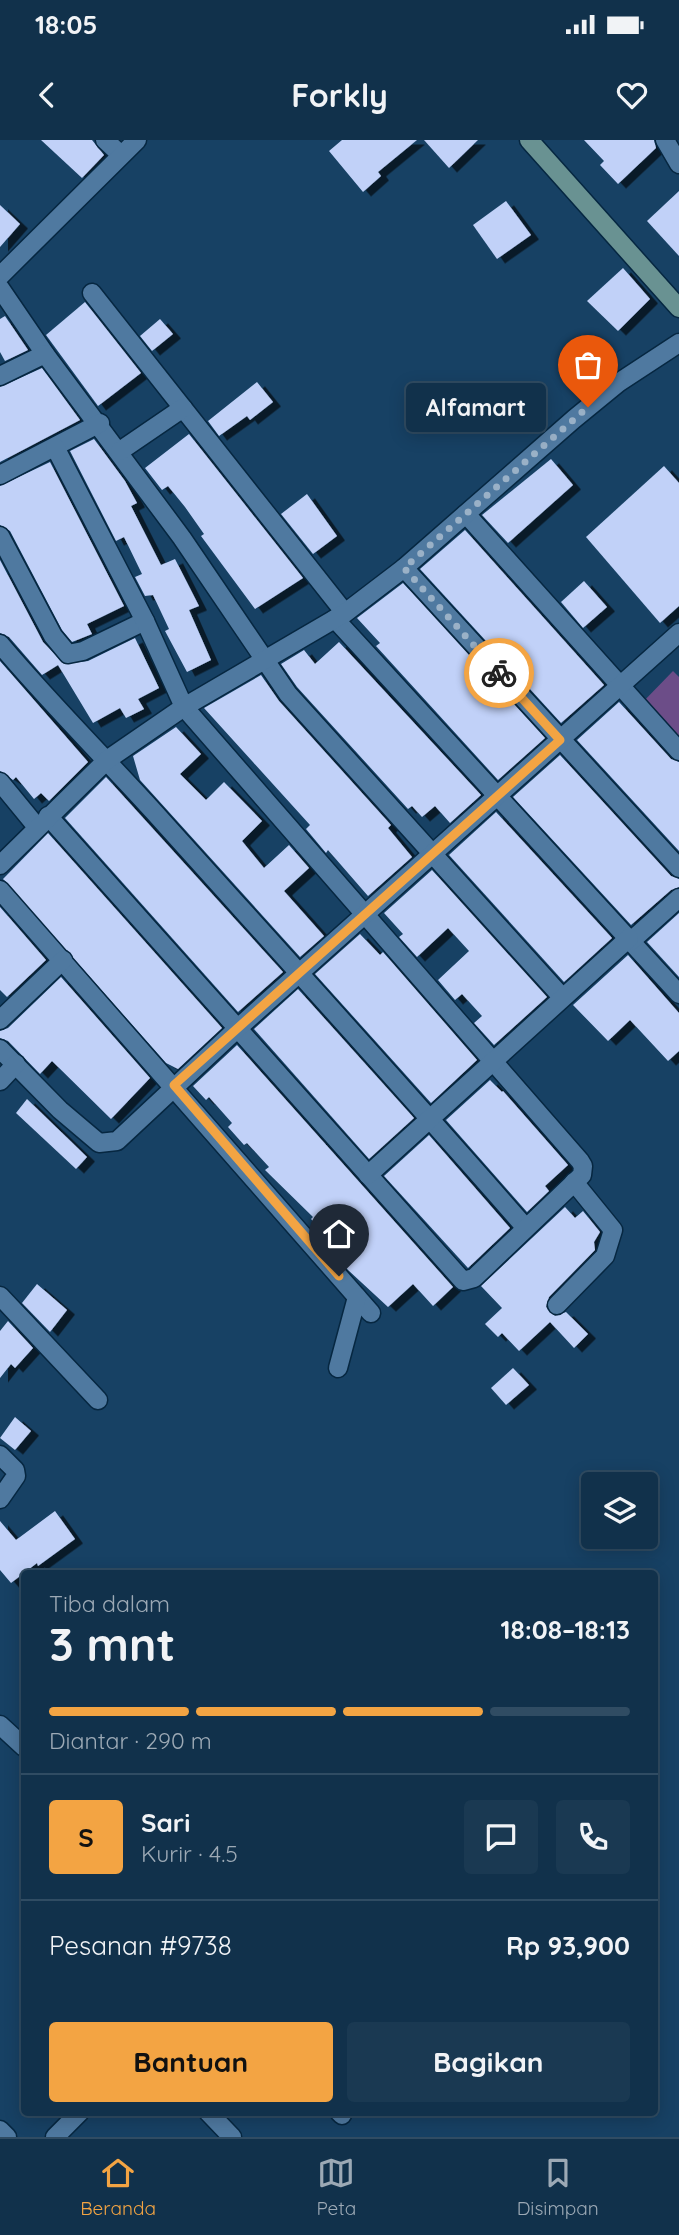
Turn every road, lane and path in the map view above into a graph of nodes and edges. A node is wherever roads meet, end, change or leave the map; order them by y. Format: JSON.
{"nodes":[{"id":1,"x":105,"y":140,"type":"edge"},
{"id":2,"x":137,"y":140,"type":"edge"},
{"id":3,"x":529,"y":140,"type":"edge"},
{"id":4,"x":664,"y":140,"type":"edge"},
{"id":5,"x":121,"y":155,"type":"junction"},
{"id":6,"x":679,"y":164,"type":"edge"},
{"id":7,"x":0,"y":276,"type":"edge"},
{"id":8,"x":0,"y":288,"type":"edge"},
{"id":9,"x":92,"y":293,"type":"dead end"},
{"id":10,"x":679,"y":308,"type":"edge"},
{"id":11,"x":679,"y":344,"type":"edge"},
{"id":12,"x":46,"y":354,"type":"junction"},
{"id":13,"x":0,"y":376,"type":"edge"},
{"id":14,"x":183,"y":408,"type":"junction"},
{"id":15,"x":100,"y":423,"type":"junction"},
{"id":16,"x":55,"y":447,"type":"junction"},
{"id":17,"x":120,"y":451,"type":"junction"},
{"id":18,"x":0,"y":475,"type":"edge"},
{"id":19,"x":466,"y":514,"type":"junction"},
{"id":20,"x":0,"y":536,"type":"edge"},
{"id":21,"x":404,"y":568,"type":"junction"},
{"id":22,"x":340,"y":616,"type":"junction"},
{"id":23,"x":145,"y":621,"type":"junction"},
{"id":24,"x":679,"y":633,"type":"edge"},
{"id":25,"x":0,"y":644,"type":"edge"},
{"id":26,"x":263,"y":659,"type":"junction"},
{"id":27,"x":620,"y":686,"type":"junction"},
{"id":28,"x":184,"y":706,"type":"junction"},
{"id":29,"x":560,"y":740,"type":"junction"},
{"id":30,"x":679,"y":751,"type":"edge"},
{"id":31,"x":107,"y":760,"type":"junction"},
{"id":32,"x":0,"y":782,"type":"edge"},
{"id":33,"x":495,"y":797,"type":"junction"},
{"id":34,"x":43,"y":822,"type":"junction"},
{"id":35,"x":434,"y":853,"type":"junction"},
{"id":36,"x":0,"y":865,"type":"edge"},
{"id":37,"x":679,"y":867,"type":"edge"},
{"id":38,"x":0,"y":890,"type":"edge"},
{"id":39,"x":679,"y":898,"type":"edge"},
{"id":40,"x":364,"y":914,"type":"junction"},
{"id":41,"x":630,"y":939,"type":"junction"},
{"id":42,"x":63,"y":961,"type":"junction"},
{"id":43,"x":299,"y":973,"type":"junction"},
{"id":44,"x":679,"y":993,"type":"edge"},
{"id":45,"x":562,"y":997,"type":"junction"},
{"id":46,"x":0,"y":1020,"type":"edge"},
{"id":47,"x":238,"y":1028,"type":"junction"},
{"id":48,"x":0,"y":1049,"type":"edge"},
{"id":49,"x":492,"y":1063,"type":"junction"},
{"id":50,"x":16,"y":1064,"type":"junction"},
{"id":51,"x":0,"y":1081,"type":"edge"},
{"id":52,"x":174,"y":1085,"type":"junction"},
{"id":53,"x":431,"y":1119,"type":"junction"},
{"id":54,"x":368,"y":1175,"type":"junction"},
{"id":55,"x":574,"y":1182,"type":"junction"},
{"id":56,"x":525,"y":1227,"type":"junction"},
{"id":57,"x":0,"y":1296,"type":"edge"},
{"id":58,"x":357,"y":1297,"type":"junction"},
{"id":59,"x":557,"y":1305,"type":"dead end"},
{"id":60,"x":371,"y":1313,"type":"dead end"},
{"id":61,"x":338,"y":1368,"type":"dead end"},
{"id":62,"x":97,"y":1400,"type":"dead end"},
{"id":63,"x":0,"y":1455,"type":"edge"},
{"id":64,"x":0,"y":1499,"type":"edge"},
{"id":65,"x":0,"y":1725,"type":"edge"},
{"id":66,"x":21,"y":1744,"type":"edge"},
{"id":67,"x":76,"y":2116,"type":"edge"},
{"id":68,"x":212,"y":2116,"type":"edge"},
{"id":69,"x":0,"y":2130,"type":"edge"},
{"id":70,"x":7,"y":2137,"type":"edge"},
{"id":71,"x":55,"y":2137,"type":"edge"},
{"id":72,"x":232,"y":2137,"type":"edge"}],
"edges":[{"from":1,"to":5,"type":"street"},
{"from":2,"to":5,"type":"street"},
{"from":3,"to":10,"type":"street"},
{"from":4,"to":6,"type":"street"},
{"from":5,"to":7,"type":"street"},
{"from":8,"to":12,"type":"street"},
{"from":9,"to":14,"type":"street"},
{"from":11,"to":19,"type":"street"},
{"from":12,"to":13,"type":"street"},
{"from":12,"to":15,"type":"street"},
{"from":14,"to":17,"type":"street"},
{"from":14,"to":22,"type":"street"},
{"from":15,"to":16,"type":"street"},
{"from":15,"to":17,"type":"street"},
{"from":16,"to":18,"type":"street"},
{"from":16,"to":23,"type":"street"},
{"from":17,"to":26,"type":"street"},
{"from":19,"to":21,"type":"street"},
{"from":19,"to":27,"type":"street"},
{"from":20,"to":23,"type":"street"},
{"from":21,"to":22,"type":"street"},
{"from":21,"to":29,"type":"street"},
{"from":22,"to":26,"type":"street"},
{"from":22,"to":33,"type":"street"},
{"from":23,"to":28,"type":"street"},
{"from":24,"to":27,"type":"street"},
{"from":25,"to":31,"type":"street"},
{"from":26,"to":28,"type":"street"},
{"from":26,"to":35,"type":"street"},
{"from":27,"to":29,"type":"street"},
{"from":27,"to":30,"type":"street"},
{"from":28,"to":31,"type":"street"},
{"from":28,"to":40,"type":"street"},
{"from":29,"to":33,"type":"street"},
{"from":29,"to":37,"type":"street"},
{"from":31,"to":34,"type":"street"},
{"from":31,"to":43,"type":"street"},
{"from":32,"to":34,"type":"street"},
{"from":33,"to":35,"type":"street"},
{"from":33,"to":41,"type":"street"},
{"from":34,"to":36,"type":"street"},
{"from":34,"to":47,"type":"street"},
{"from":35,"to":40,"type":"street"},
{"from":35,"to":45,"type":"street"},
{"from":38,"to":42,"type":"street"},
{"from":39,"to":41,"type":"street"},
{"from":40,"to":43,"type":"street"},
{"from":40,"to":49,"type":"street"},
{"from":41,"to":44,"type":"street"},
{"from":41,"to":45,"type":"street"},
{"from":42,"to":46,"type":"street"},
{"from":42,"to":52,"type":"street"},
{"from":43,"to":47,"type":"street"},
{"from":43,"to":53,"type":"street"},
{"from":45,"to":49,"type":"street"},
{"from":47,"to":52,"type":"street"},
{"from":47,"to":54,"type":"street"},
{"from":48,"to":50,"type":"street"},
{"from":49,"to":53,"type":"street"},
{"from":49,"to":55,"type":"street"},
{"from":50,"to":51,"type":"street"},
{"from":50,"to":52,"type":"street"},
{"from":52,"to":58,"type":"street"},
{"from":53,"to":54,"type":"street"},
{"from":53,"to":56,"type":"street"},
{"from":54,"to":56,"type":"street"},
{"from":55,"to":56,"type":"street"},
{"from":55,"to":59,"type":"street"},
{"from":57,"to":62,"type":"street"},
{"from":58,"to":60,"type":"street"},
{"from":58,"to":61,"type":"street"},
{"from":63,"to":64,"type":"street"},
{"from":65,"to":66,"type":"street"},
{"from":67,"to":71,"type":"street"},
{"from":68,"to":72,"type":"street"},
{"from":69,"to":70,"type":"street"}]}
